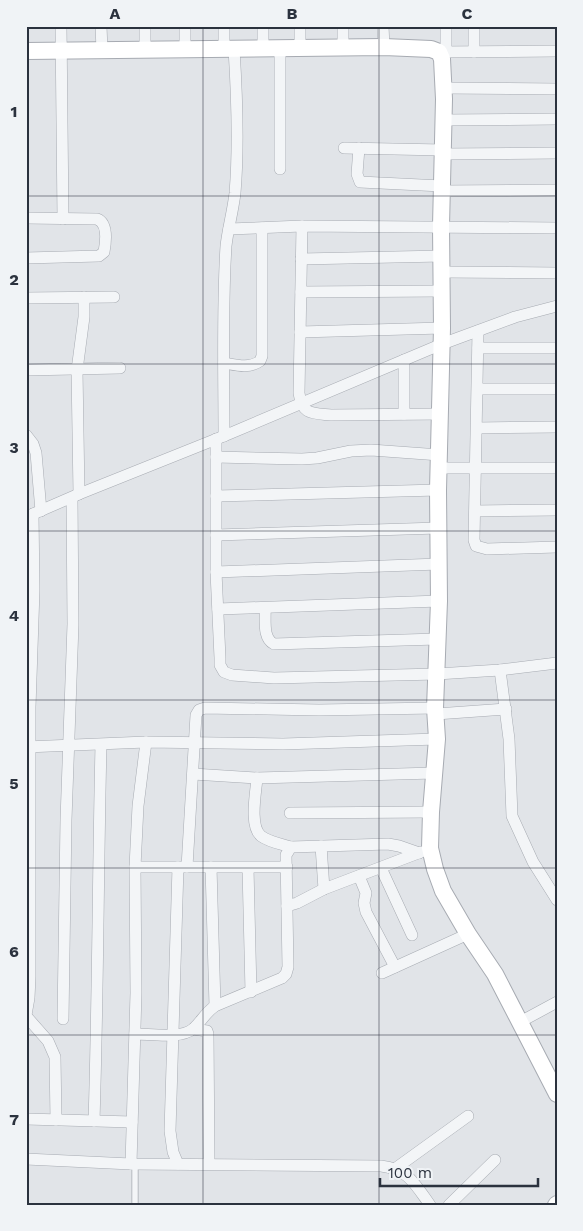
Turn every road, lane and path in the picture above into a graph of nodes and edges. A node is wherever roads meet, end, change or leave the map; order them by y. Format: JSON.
{"nodes":[{"id":1,"x":61,"y":26,"type":"edge"},
{"id":2,"x":101,"y":26,"type":"edge"},
{"id":3,"x":145,"y":26,"type":"edge"},
{"id":4,"x":185,"y":26,"type":"edge"},
{"id":5,"x":224,"y":26,"type":"edge"},
{"id":6,"x":263,"y":26,"type":"edge"},
{"id":7,"x":300,"y":26,"type":"edge"},
{"id":8,"x":343,"y":26,"type":"edge"},
{"id":9,"x":383,"y":26,"type":"edge"},
{"id":10,"x":446,"y":26,"type":"edge"},
{"id":11,"x":474,"y":26,"type":"edge"},
{"id":12,"x":384,"y":47,"type":"junction"},
{"id":13,"x":263,"y":48,"type":"junction"},
{"id":14,"x":280,"y":48,"type":"junction"},
{"id":15,"x":300,"y":48,"type":"junction"},
{"id":16,"x":343,"y":48,"type":"junction"},
{"id":17,"x":185,"y":49,"type":"junction"},
{"id":18,"x":229,"y":49,"type":"junction"},
{"id":19,"x":102,"y":50,"type":"junction"},
{"id":20,"x":145,"y":50,"type":"junction"},
{"id":21,"x":26,"y":51,"type":"edge"},
{"id":22,"x":62,"y":51,"type":"junction"},
{"id":23,"x":557,"y":51,"type":"edge"},
{"id":24,"x":443,"y":52,"type":"junction"},
{"id":25,"x":474,"y":52,"type":"junction"},
{"id":26,"x":443,"y":88,"type":"junction"},
{"id":27,"x":557,"y":89,"type":"edge"},
{"id":28,"x":557,"y":119,"type":"edge"},
{"id":29,"x":444,"y":120,"type":"junction"},
{"id":30,"x":344,"y":148,"type":"dead end"},
{"id":31,"x":359,"y":148,"type":"junction"},
{"id":32,"x":443,"y":152,"type":"junction"},
{"id":33,"x":557,"y":153,"type":"edge"},
{"id":34,"x":280,"y":169,"type":"dead end"},
{"id":35,"x":442,"y":188,"type":"junction"},
{"id":36,"x":557,"y":190,"type":"edge"},
{"id":37,"x":26,"y":218,"type":"edge"},
{"id":38,"x":63,"y":219,"type":"junction"},
{"id":39,"x":302,"y":226,"type":"junction"},
{"id":40,"x":441,"y":226,"type":"junction"},
{"id":41,"x":229,"y":228,"type":"junction"},
{"id":42,"x":262,"y":228,"type":"junction"},
{"id":43,"x":557,"y":228,"type":"edge"},
{"id":44,"x":26,"y":258,"type":"edge"},
{"id":45,"x":301,"y":259,"type":"junction"},
{"id":46,"x":442,"y":264,"type":"junction"},
{"id":47,"x":557,"y":274,"type":"edge"},
{"id":48,"x":442,"y":291,"type":"junction"},
{"id":49,"x":301,"y":292,"type":"junction"},
{"id":50,"x":114,"y":296,"type":"dead end"},
{"id":51,"x":84,"y":297,"type":"junction"},
{"id":52,"x":26,"y":298,"type":"edge"},
{"id":53,"x":557,"y":306,"type":"edge"},
{"id":54,"x":478,"y":331,"type":"junction"},
{"id":55,"x":300,"y":332,"type":"junction"},
{"id":56,"x":442,"y":336,"type":"junction"},
{"id":57,"x":478,"y":348,"type":"junction"},
{"id":58,"x":557,"y":348,"type":"edge"},
{"id":59,"x":404,"y":360,"type":"junction"},
{"id":60,"x":224,"y":363,"type":"junction"},
{"id":61,"x":120,"y":368,"type":"dead end"},
{"id":62,"x":26,"y":370,"type":"edge"},
{"id":63,"x":77,"y":370,"type":"junction"},
{"id":64,"x":478,"y":389,"type":"junction"},
{"id":65,"x":557,"y":390,"type":"edge"},
{"id":66,"x":300,"y":404,"type":"junction"},
{"id":67,"x":404,"y":414,"type":"junction"},
{"id":68,"x":441,"y":414,"type":"junction"},
{"id":69,"x":557,"y":427,"type":"edge"},
{"id":70,"x":477,"y":428,"type":"junction"},
{"id":71,"x":26,"y":435,"type":"edge"},
{"id":72,"x":220,"y":438,"type":"junction"},
{"id":73,"x":216,"y":457,"type":"junction"},
{"id":74,"x":439,"y":461,"type":"junction"},
{"id":75,"x":477,"y":467,"type":"junction"},
{"id":76,"x":32,"y":468,"type":"edge"},
{"id":77,"x":557,"y":468,"type":"edge"},
{"id":78,"x":438,"y":490,"type":"junction"},
{"id":79,"x":76,"y":496,"type":"junction"},
{"id":80,"x":216,"y":496,"type":"junction"},
{"id":81,"x":557,"y":510,"type":"edge"},
{"id":82,"x":475,"y":511,"type":"junction"},
{"id":83,"x":33,"y":514,"type":"edge"},
{"id":84,"x":438,"y":528,"type":"junction"},
{"id":85,"x":216,"y":535,"type":"junction"},
{"id":86,"x":557,"y":546,"type":"edge"},
{"id":87,"x":439,"y":564,"type":"junction"},
{"id":88,"x":216,"y":572,"type":"junction"},
{"id":89,"x":30,"y":590,"type":"edge"},
{"id":90,"x":439,"y":601,"type":"junction"},
{"id":91,"x":265,"y":608,"type":"junction"},
{"id":92,"x":218,"y":609,"type":"junction"},
{"id":93,"x":30,"y":629,"type":"edge"},
{"id":94,"x":437,"y":639,"type":"junction"},
{"id":95,"x":557,"y":663,"type":"edge"},
{"id":96,"x":29,"y":669,"type":"edge"},
{"id":97,"x":500,"y":670,"type":"junction"},
{"id":98,"x":437,"y":674,"type":"junction"},
{"id":99,"x":28,"y":707,"type":"edge"},
{"id":100,"x":506,"y":709,"type":"junction"},
{"id":101,"x":436,"y":711,"type":"junction"},
{"id":102,"x":436,"y":739,"type":"junction"},
{"id":103,"x":146,"y":742,"type":"junction"},
{"id":104,"x":194,"y":743,"type":"junction"},
{"id":105,"x":101,"y":745,"type":"junction"},
{"id":106,"x":68,"y":746,"type":"junction"},
{"id":107,"x":28,"y":747,"type":"edge"},
{"id":108,"x":434,"y":773,"type":"junction"},
{"id":109,"x":193,"y":774,"type":"junction"},
{"id":110,"x":257,"y":778,"type":"junction"},
{"id":111,"x":28,"y":788,"type":"edge"},
{"id":112,"x":431,"y":812,"type":"junction"},
{"id":113,"x":290,"y":813,"type":"dead end"},
{"id":114,"x":28,"y":825,"type":"edge"},
{"id":115,"x":321,"y":846,"type":"junction"},
{"id":116,"x":291,"y":848,"type":"junction"},
{"id":117,"x":424,"y":850,"type":"junction"},
{"id":118,"x":28,"y":861,"type":"edge"},
{"id":119,"x":135,"y":867,"type":"junction"},
{"id":120,"x":182,"y":867,"type":"junction"},
{"id":121,"x":211,"y":867,"type":"junction"},
{"id":122,"x":287,"y":867,"type":"junction"},
{"id":123,"x":248,"y":868,"type":"junction"},
{"id":124,"x":381,"y":868,"type":"junction"},
{"id":125,"x":359,"y":876,"type":"junction"},
{"id":126,"x":324,"y":889,"type":"junction"},
{"id":127,"x":28,"y":900,"type":"edge"},
{"id":128,"x":557,"y":900,"type":"edge"},
{"id":129,"x":287,"y":906,"type":"junction"},
{"id":130,"x":468,"y":934,"type":"junction"},
{"id":131,"x":412,"y":935,"type":"dead end"},
{"id":132,"x":28,"y":938,"type":"edge"},
{"id":133,"x":395,"y":968,"type":"junction"},
{"id":134,"x":382,"y":973,"type":"dead end"},
{"id":135,"x":28,"y":977,"type":"edge"},
{"id":136,"x":251,"y":992,"type":"junction"},
{"id":137,"x":557,"y":1002,"type":"edge"},
{"id":138,"x":215,"y":1006,"type":"junction"},
{"id":139,"x":26,"y":1015,"type":"edge"},
{"id":140,"x":63,"y":1019,"type":"dead end"},
{"id":141,"x":520,"y":1022,"type":"junction"},
{"id":142,"x":193,"y":1029,"type":"junction"},
{"id":143,"x":135,"y":1034,"type":"junction"},
{"id":144,"x":173,"y":1035,"type":"junction"},
{"id":145,"x":557,"y":1094,"type":"edge"},
{"id":146,"x":468,"y":1116,"type":"dead end"},
{"id":147,"x":26,"y":1119,"type":"edge"},
{"id":148,"x":56,"y":1120,"type":"junction"},
{"id":149,"x":94,"y":1121,"type":"junction"},
{"id":150,"x":132,"y":1122,"type":"junction"},
{"id":151,"x":26,"y":1159,"type":"edge"},
{"id":152,"x":495,"y":1160,"type":"dead end"},
{"id":153,"x":133,"y":1164,"type":"junction"},
{"id":154,"x":178,"y":1164,"type":"junction"},
{"id":155,"x":209,"y":1164,"type":"junction"},
{"id":156,"x":396,"y":1168,"type":"junction"},
{"id":157,"x":135,"y":1205,"type":"edge"},
{"id":158,"x":430,"y":1205,"type":"edge"},
{"id":159,"x":448,"y":1205,"type":"edge"}],
"edges":[{"from":1,"to":22,"type":"street"},
{"from":2,"to":19,"type":"street"},
{"from":3,"to":20,"type":"street"},
{"from":4,"to":17,"type":"street"},
{"from":5,"to":18,"type":"street"},
{"from":6,"to":13,"type":"street"},
{"from":7,"to":15,"type":"street"},
{"from":8,"to":16,"type":"street"},
{"from":9,"to":12,"type":"street"},
{"from":10,"to":24,"type":"street"},
{"from":11,"to":25,"type":"street"},
{"from":12,"to":16,"type":"street"},
{"from":12,"to":24,"type":"street"},
{"from":13,"to":14,"type":"street"},
{"from":13,"to":18,"type":"street"},
{"from":14,"to":15,"type":"street"},
{"from":14,"to":34,"type":"street"},
{"from":15,"to":16,"type":"street"},
{"from":17,"to":18,"type":"street"},
{"from":17,"to":20,"type":"street"},
{"from":18,"to":41,"type":"street"},
{"from":19,"to":20,"type":"street"},
{"from":19,"to":22,"type":"street"},
{"from":21,"to":22,"type":"street"},
{"from":22,"to":38,"type":"street"},
{"from":23,"to":25,"type":"street"},
{"from":24,"to":25,"type":"street"},
{"from":24,"to":26,"type":"street"},
{"from":26,"to":27,"type":"street"},
{"from":26,"to":29,"type":"street"},
{"from":28,"to":29,"type":"street"},
{"from":29,"to":32,"type":"street"},
{"from":30,"to":31,"type":"street"},
{"from":31,"to":32,"type":"street"},
{"from":31,"to":35,"type":"street"},
{"from":32,"to":33,"type":"street"},
{"from":32,"to":35,"type":"street"},
{"from":35,"to":36,"type":"street"},
{"from":35,"to":40,"type":"street"},
{"from":37,"to":38,"type":"street"},
{"from":38,"to":44,"type":"street"},
{"from":39,"to":40,"type":"street"},
{"from":39,"to":42,"type":"street"},
{"from":39,"to":45,"type":"street"},
{"from":40,"to":43,"type":"street"},
{"from":40,"to":46,"type":"street"},
{"from":41,"to":42,"type":"street"},
{"from":41,"to":60,"type":"street"},
{"from":42,"to":60,"type":"street"},
{"from":45,"to":46,"type":"street"},
{"from":45,"to":49,"type":"street"},
{"from":46,"to":47,"type":"street"},
{"from":46,"to":48,"type":"street"},
{"from":48,"to":49,"type":"street"},
{"from":48,"to":56,"type":"street"},
{"from":49,"to":55,"type":"street"},
{"from":50,"to":51,"type":"street"},
{"from":51,"to":52,"type":"street"},
{"from":51,"to":63,"type":"street"},
{"from":53,"to":54,"type":"street"},
{"from":54,"to":56,"type":"street"},
{"from":54,"to":57,"type":"street"},
{"from":55,"to":56,"type":"street"},
{"from":55,"to":66,"type":"street"},
{"from":56,"to":59,"type":"street"},
{"from":56,"to":68,"type":"street"},
{"from":57,"to":58,"type":"street"},
{"from":57,"to":64,"type":"street"},
{"from":59,"to":66,"type":"street"},
{"from":59,"to":67,"type":"street"},
{"from":60,"to":72,"type":"street"},
{"from":61,"to":63,"type":"street"},
{"from":62,"to":63,"type":"street"},
{"from":63,"to":79,"type":"street"},
{"from":64,"to":65,"type":"street"},
{"from":64,"to":70,"type":"street"},
{"from":66,"to":67,"type":"street"},
{"from":66,"to":72,"type":"street"},
{"from":67,"to":68,"type":"street"},
{"from":68,"to":74,"type":"street"},
{"from":69,"to":70,"type":"street"},
{"from":70,"to":75,"type":"street"},
{"from":71,"to":76,"type":"street"},
{"from":72,"to":73,"type":"street"},
{"from":72,"to":79,"type":"street"},
{"from":73,"to":74,"type":"street"},
{"from":73,"to":80,"type":"street"},
{"from":74,"to":75,"type":"street"},
{"from":74,"to":78,"type":"street"},
{"from":75,"to":77,"type":"street"},
{"from":75,"to":82,"type":"street"},
{"from":76,"to":83,"type":"street"},
{"from":78,"to":80,"type":"street"},
{"from":78,"to":84,"type":"street"},
{"from":79,"to":83,"type":"street"},
{"from":79,"to":106,"type":"street"},
{"from":80,"to":85,"type":"street"},
{"from":81,"to":82,"type":"street"},
{"from":82,"to":86,"type":"street"},
{"from":83,"to":89,"type":"street"},
{"from":84,"to":85,"type":"street"},
{"from":84,"to":87,"type":"street"},
{"from":85,"to":88,"type":"street"},
{"from":87,"to":88,"type":"street"},
{"from":87,"to":90,"type":"street"},
{"from":88,"to":92,"type":"street"},
{"from":89,"to":93,"type":"street"},
{"from":90,"to":91,"type":"street"},
{"from":90,"to":94,"type":"street"},
{"from":91,"to":92,"type":"street"},
{"from":91,"to":94,"type":"street"},
{"from":92,"to":98,"type":"street"},
{"from":93,"to":96,"type":"street"},
{"from":94,"to":98,"type":"street"},
{"from":95,"to":97,"type":"street"},
{"from":96,"to":99,"type":"street"},
{"from":97,"to":98,"type":"street"},
{"from":97,"to":100,"type":"street"},
{"from":98,"to":101,"type":"street"},
{"from":99,"to":107,"type":"street"},
{"from":100,"to":101,"type":"street"},
{"from":100,"to":128,"type":"street"},
{"from":101,"to":102,"type":"street"},
{"from":101,"to":104,"type":"street"},
{"from":102,"to":104,"type":"street"},
{"from":102,"to":108,"type":"street"},
{"from":103,"to":104,"type":"street"},
{"from":103,"to":105,"type":"street"},
{"from":103,"to":119,"type":"street"},
{"from":104,"to":109,"type":"street"},
{"from":105,"to":106,"type":"street"},
{"from":105,"to":149,"type":"street"},
{"from":106,"to":107,"type":"street"},
{"from":106,"to":140,"type":"street"},
{"from":107,"to":111,"type":"street"},
{"from":108,"to":110,"type":"street"},
{"from":108,"to":112,"type":"street"},
{"from":109,"to":110,"type":"street"},
{"from":109,"to":120,"type":"street"},
{"from":110,"to":116,"type":"street"},
{"from":111,"to":114,"type":"street"},
{"from":112,"to":113,"type":"street"},
{"from":112,"to":117,"type":"street"},
{"from":114,"to":118,"type":"street"},
{"from":115,"to":116,"type":"street"},
{"from":115,"to":117,"type":"street"},
{"from":115,"to":126,"type":"street"},
{"from":116,"to":122,"type":"street"},
{"from":117,"to":124,"type":"street"},
{"from":117,"to":130,"type":"street"},
{"from":118,"to":127,"type":"street"},
{"from":119,"to":120,"type":"street"},
{"from":119,"to":143,"type":"street"},
{"from":120,"to":121,"type":"street"},
{"from":120,"to":144,"type":"street"},
{"from":121,"to":123,"type":"street"},
{"from":121,"to":138,"type":"street"},
{"from":122,"to":123,"type":"street"},
{"from":122,"to":129,"type":"street"},
{"from":123,"to":136,"type":"street"},
{"from":124,"to":125,"type":"street"},
{"from":124,"to":131,"type":"street"},
{"from":125,"to":126,"type":"street"},
{"from":125,"to":133,"type":"street"},
{"from":126,"to":129,"type":"street"},
{"from":127,"to":132,"type":"street"},
{"from":129,"to":136,"type":"street"},
{"from":130,"to":133,"type":"street"},
{"from":130,"to":141,"type":"street"},
{"from":132,"to":135,"type":"street"},
{"from":133,"to":134,"type":"street"},
{"from":135,"to":139,"type":"street"},
{"from":136,"to":138,"type":"street"},
{"from":137,"to":141,"type":"street"},
{"from":138,"to":142,"type":"street"},
{"from":139,"to":148,"type":"street"},
{"from":141,"to":145,"type":"street"},
{"from":142,"to":144,"type":"street"},
{"from":142,"to":155,"type":"street"},
{"from":143,"to":144,"type":"street"},
{"from":143,"to":150,"type":"street"},
{"from":144,"to":154,"type":"street"},
{"from":146,"to":156,"type":"street"},
{"from":147,"to":148,"type":"street"},
{"from":148,"to":149,"type":"street"},
{"from":149,"to":150,"type":"street"},
{"from":150,"to":153,"type":"street"},
{"from":151,"to":153,"type":"street"},
{"from":152,"to":159,"type":"street"},
{"from":153,"to":154,"type":"street"},
{"from":153,"to":157,"type":"lane"},
{"from":154,"to":155,"type":"street"},
{"from":155,"to":156,"type":"street"},
{"from":156,"to":158,"type":"street"}]}
